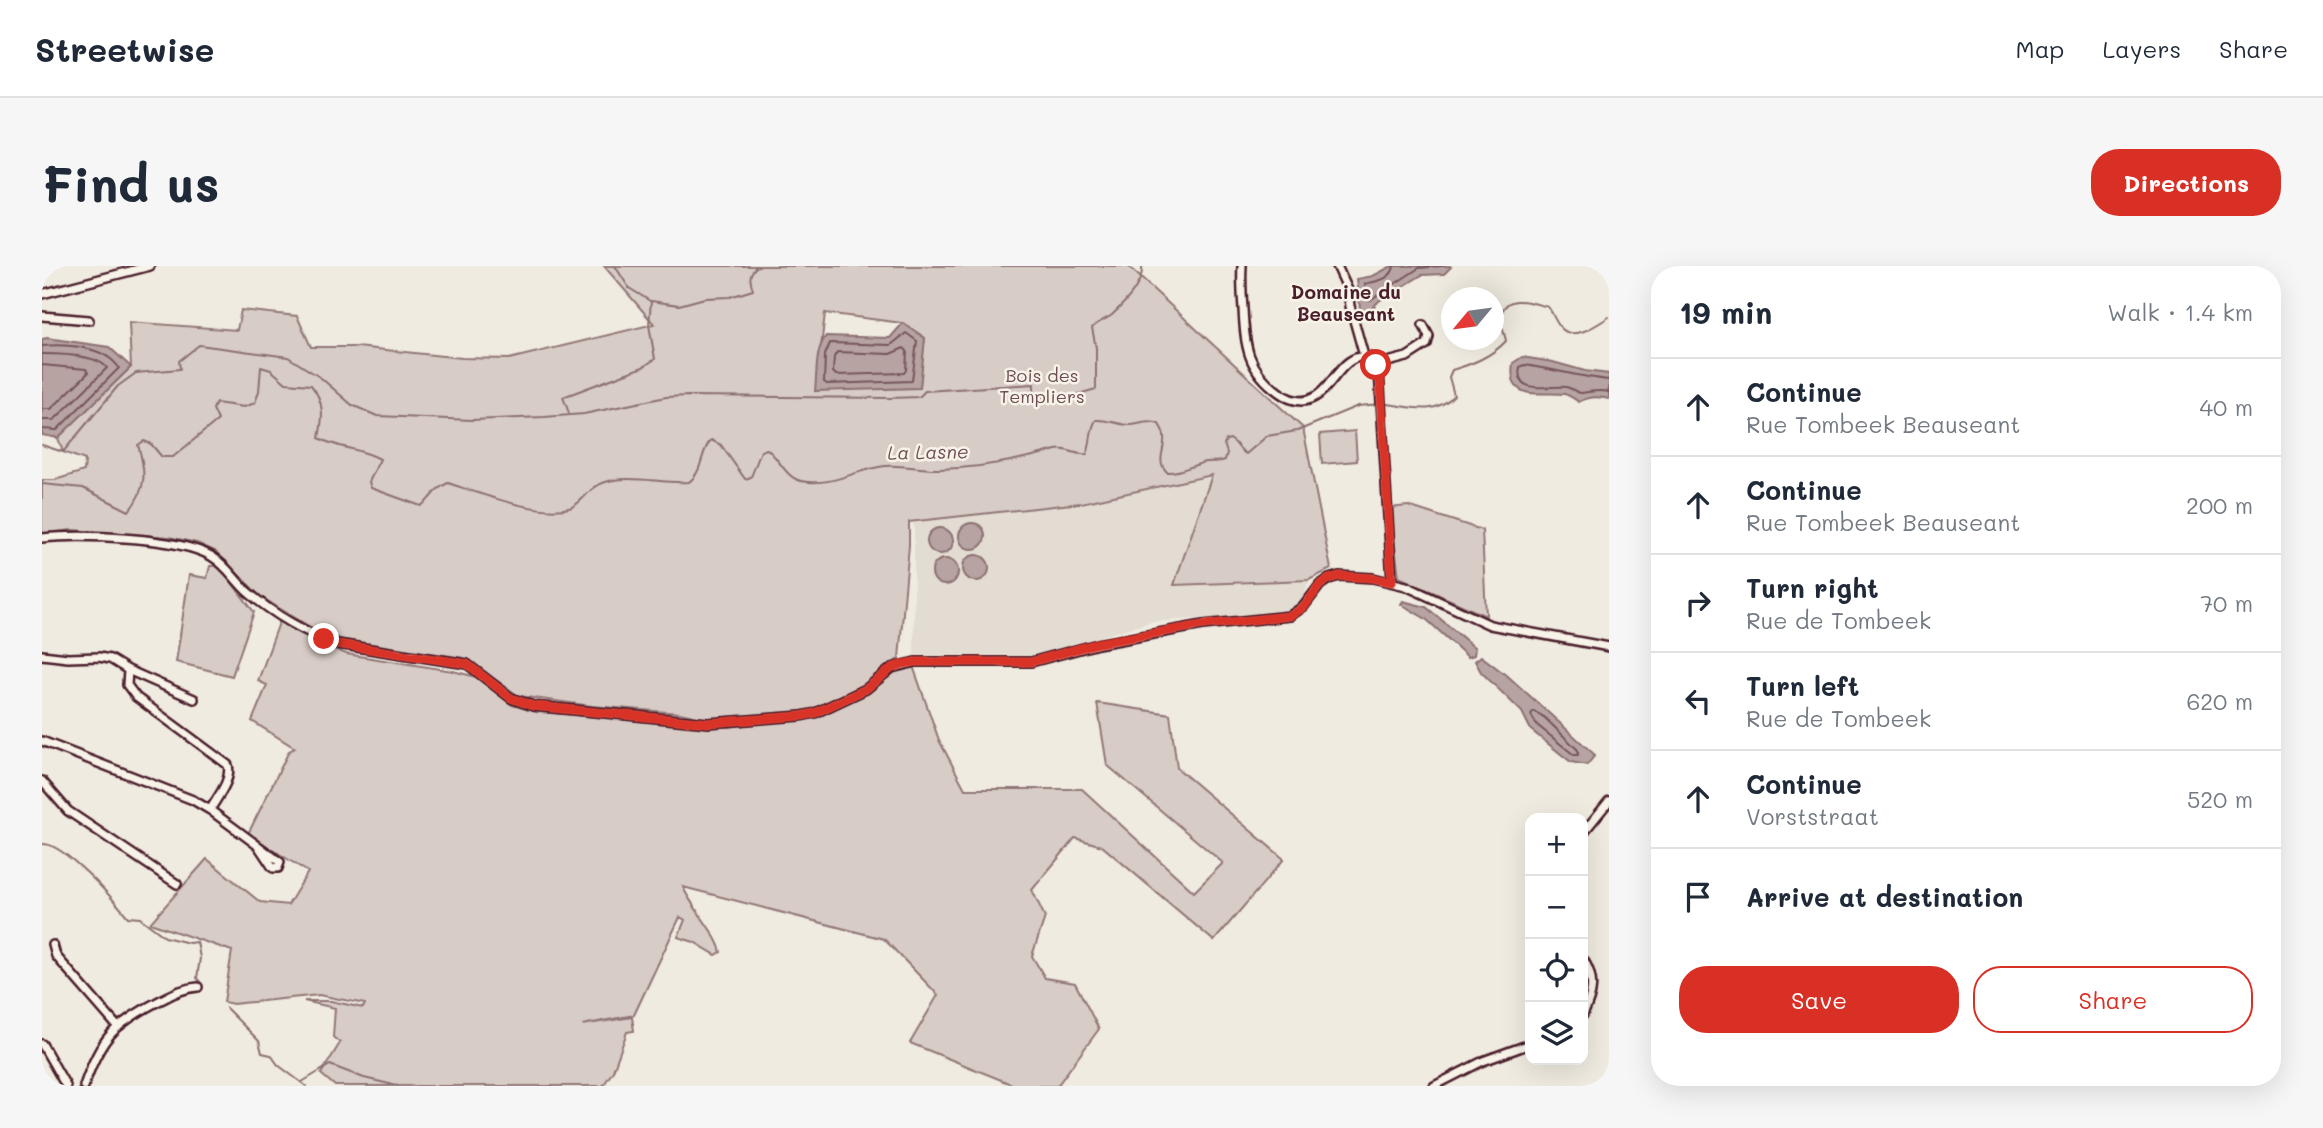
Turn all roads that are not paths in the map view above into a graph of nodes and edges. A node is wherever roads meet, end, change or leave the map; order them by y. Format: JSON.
{"nodes":[{"id":1,"x":150,"y":266,"type":"edge"},
{"id":2,"x":1242,"y":266,"type":"edge"},
{"id":3,"x":1337,"y":266,"type":"edge"},
{"id":4,"x":42,"y":294,"type":"edge"},
{"id":5,"x":42,"y":316,"type":"edge"},
{"id":6,"x":89,"y":320,"type":"dead end"},
{"id":7,"x":1423,"y":325,"type":"dead end"},
{"id":8,"x":1364,"y":356,"type":"junction"},
{"id":9,"x":1376,"y":365,"type":"junction"},
{"id":10,"x":42,"y":538,"type":"edge"},
{"id":11,"x":1392,"y":582,"type":"junction"},
{"id":12,"x":1609,"y":647,"type":"edge"},
{"id":13,"x":42,"y":655,"type":"edge"},
{"id":14,"x":128,"y":670,"type":"junction"},
{"id":15,"x":194,"y":699,"type":"dead end"},
{"id":16,"x":42,"y":741,"type":"edge"},
{"id":17,"x":42,"y":781,"type":"edge"},
{"id":18,"x":1609,"y":801,"type":"edge"},
{"id":19,"x":211,"y":810,"type":"junction"},
{"id":20,"x":1588,"y":828,"type":"edge"},
{"id":21,"x":259,"y":847,"type":"dead end"},
{"id":22,"x":177,"y":884,"type":"dead end"},
{"id":23,"x":53,"y":945,"type":"dead end"},
{"id":24,"x":1588,"y":966,"type":"edge"},
{"id":25,"x":198,"y":987,"type":"dead end"},
{"id":26,"x":1588,"y":1004,"type":"edge"},
{"id":27,"x":117,"y":1026,"type":"junction"},
{"id":28,"x":42,"y":1044,"type":"edge"},
{"id":29,"x":1525,"y":1046,"type":"edge"},
{"id":30,"x":66,"y":1086,"type":"edge"},
{"id":31,"x":84,"y":1086,"type":"edge"},
{"id":32,"x":1434,"y":1086,"type":"edge"}],
"edges":[{"from":1,"to":4,"type":"street"},
{"from":2,"to":8,"type":"street"},
{"from":3,"to":8,"type":"street"},
{"from":5,"to":6,"type":"street"},
{"from":7,"to":9,"type":"street"},
{"from":8,"to":9,"type":"street"},
{"from":9,"to":11,"type":"street"},
{"from":10,"to":11,"type":"street"},
{"from":11,"to":12,"type":"street"},
{"from":13,"to":14,"type":"street"},
{"from":14,"to":15,"type":"street"},
{"from":14,"to":19,"type":"street"},
{"from":16,"to":19,"type":"street"},
{"from":17,"to":22,"type":"street"},
{"from":18,"to":20,"type":"street"},
{"from":19,"to":21,"type":"street"},
{"from":23,"to":27,"type":"street"},
{"from":24,"to":26,"type":"street"},
{"from":25,"to":27,"type":"street"},
{"from":27,"to":31,"type":"street"},
{"from":28,"to":30,"type":"street"},
{"from":29,"to":32,"type":"street"}]}
